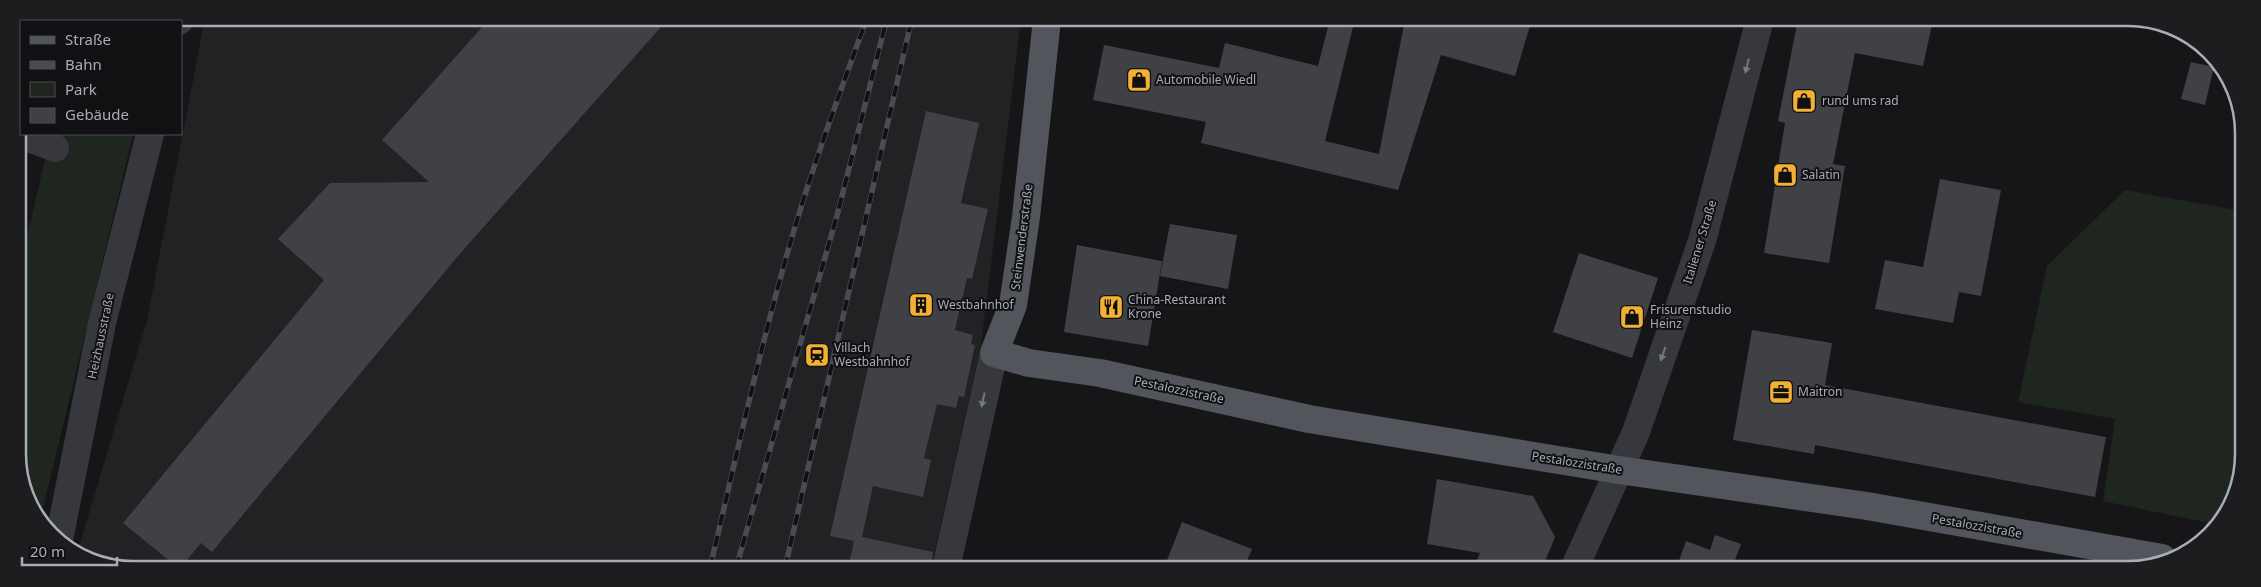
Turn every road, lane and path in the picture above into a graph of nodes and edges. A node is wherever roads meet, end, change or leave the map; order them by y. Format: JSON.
{"nodes":[{"id":1,"x":1046,"y":26,"type":"edge"},
{"id":2,"x":1758,"y":26,"type":"edge"},
{"id":3,"x":150,"y":135,"type":"edge"},
{"id":4,"x":26,"y":137,"type":"edge"},
{"id":5,"x":56,"y":148,"type":"dead end"},
{"id":6,"x":994,"y":353,"type":"junction"},
{"id":7,"x":1619,"y":470,"type":"junction"},
{"id":8,"x":61,"y":532,"type":"edge"},
{"id":9,"x":2148,"y":559,"type":"edge"},
{"id":10,"x":948,"y":561,"type":"edge"},
{"id":11,"x":1578,"y":561,"type":"edge"},
{"id":12,"x":2126,"y":561,"type":"edge"}],
"edges":[{"from":1,"to":6,"type":"main road","name":"Steinwenderstraße"},
{"from":2,"to":7,"type":"street","name":"Italiener Straße","one_way":true},
{"from":3,"to":8,"type":"street","name":"Heizhausstraße"},
{"from":4,"to":5,"type":"street"},
{"from":6,"to":7,"type":"main road","name":"Pestalozzistraße"},
{"from":6,"to":10,"type":"street","name":"Steinwenderstraße","one_way":true},
{"from":7,"to":11,"type":"street","name":"Italiener Straße"},
{"from":7,"to":12,"type":"main road","name":"Pestalozzistraße"},
{"from":9,"to":12,"type":"main road","name":"Pestalozzistraße"}]}
